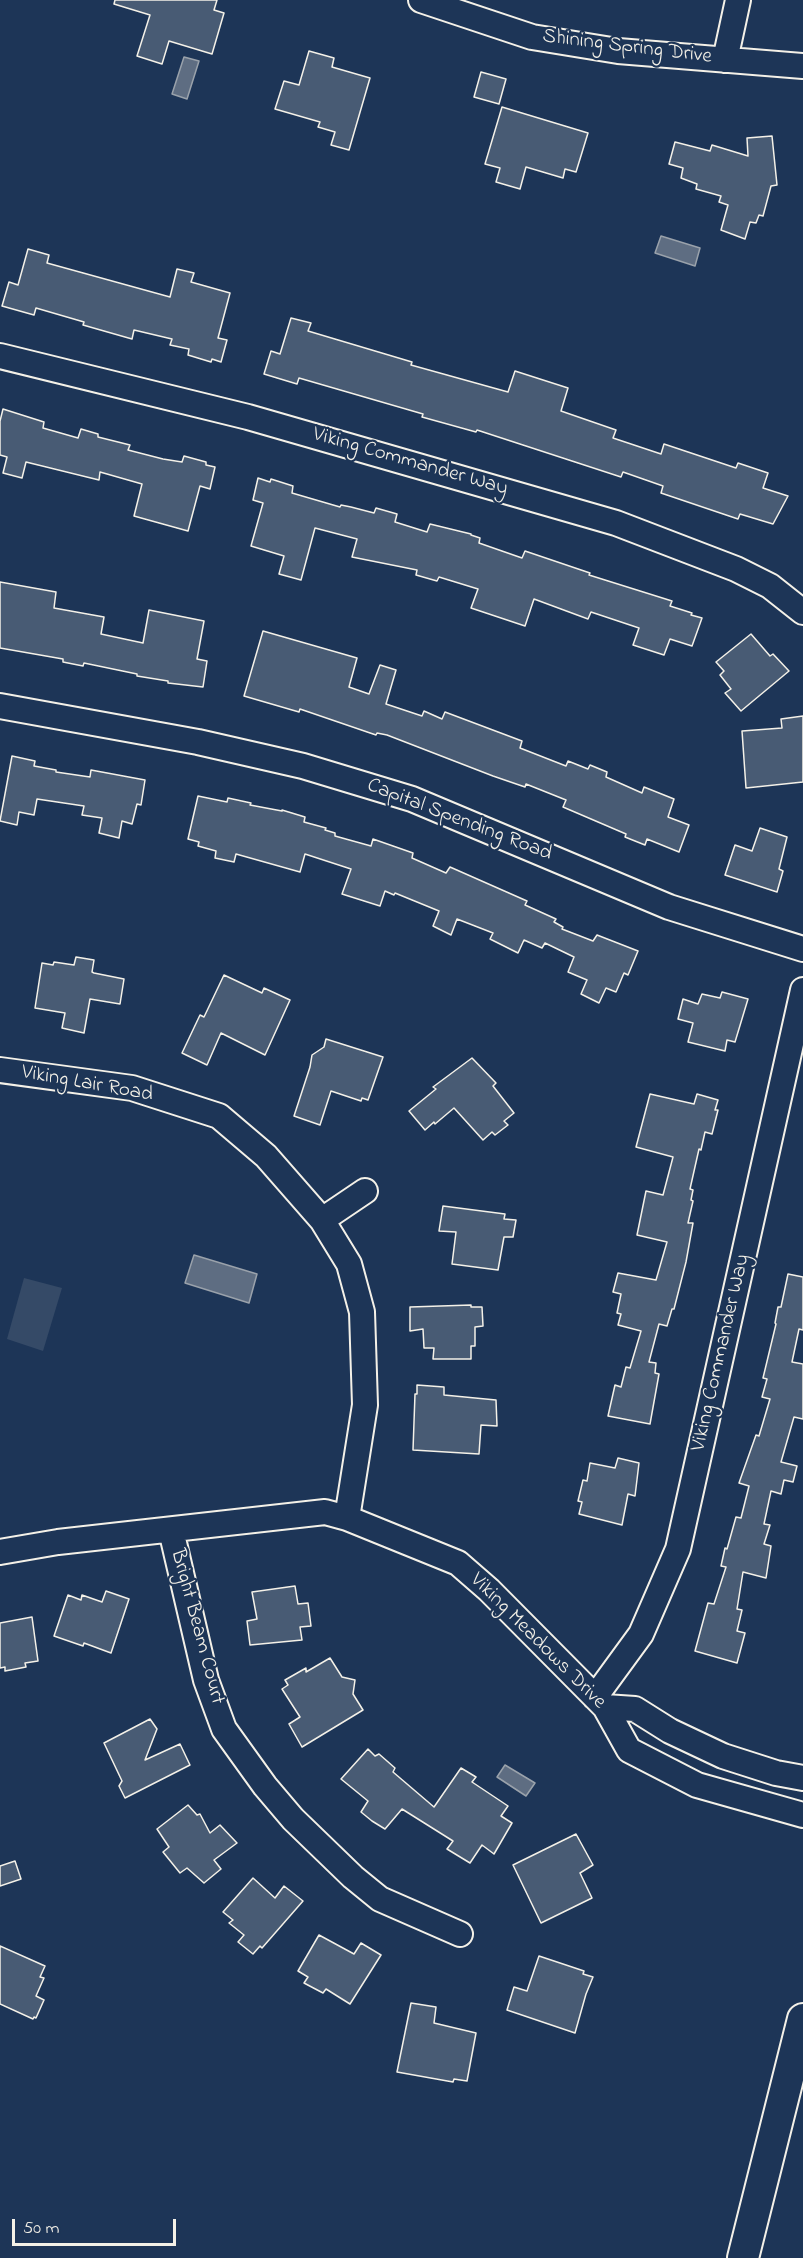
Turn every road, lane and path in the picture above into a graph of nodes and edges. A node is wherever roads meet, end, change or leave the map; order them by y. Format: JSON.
{"nodes":[{"id":1,"x":421,"y":0,"type":"edge"},
{"id":2,"x":738,"y":0,"type":"edge"},
{"id":3,"x":725,"y":60,"type":"junction"},
{"id":4,"x":803,"y":66,"type":"edge"},
{"id":5,"x":0,"y":356,"type":"edge"},
{"id":6,"x":803,"y":612,"type":"edge"},
{"id":7,"x":0,"y":706,"type":"edge"},
{"id":8,"x":803,"y":949,"type":"edge"},
{"id":9,"x":803,"y":990,"type":"edge"},
{"id":10,"x":0,"y":1070,"type":"edge"},
{"id":11,"x":365,"y":1191,"type":"dead end"},
{"id":12,"x":322,"y":1220,"type":"junction"},
{"id":13,"x":347,"y":1518,"type":"junction"},
{"id":14,"x":171,"y":1530,"type":"junction"},
{"id":15,"x":0,"y":1552,"type":"edge"},
{"id":16,"x":600,"y":1702,"type":"junction"},
{"id":17,"x":803,"y":1778,"type":"edge"},
{"id":18,"x":803,"y":1815,"type":"edge"},
{"id":19,"x":460,"y":1935,"type":"dead end"},
{"id":20,"x":803,"y":2019,"type":"edge"},
{"id":21,"x":743,"y":2258,"type":"edge"}],
"edges":[{"from":1,"to":3,"type":"street","name":"Shining Spring Drive"},
{"from":2,"to":3,"type":"street"},
{"from":3,"to":4,"type":"street","name":"Shining Spring Drive"},
{"from":5,"to":6,"type":"street","name":"Viking Commander Way"},
{"from":7,"to":8,"type":"street","name":"Capital Spending Road"},
{"from":9,"to":16,"type":"street","name":"Viking Commander Way"},
{"from":10,"to":12,"type":"street","name":"Viking Lair Road"},
{"from":11,"to":12,"type":"street"},
{"from":12,"to":13,"type":"street","name":"Viking Lair Road"},
{"from":13,"to":14,"type":"street","name":"Viking Meadows Drive"},
{"from":13,"to":16,"type":"street","name":"Viking Meadows Drive"},
{"from":14,"to":15,"type":"street","name":"Viking Meadows Drive"},
{"from":14,"to":19,"type":"street","name":"Bright Beam Court"},
{"from":16,"to":17,"type":"street"},
{"from":16,"to":18,"type":"street","name":"Viking Meadows Drive"},
{"from":20,"to":21,"type":"street"}]}
